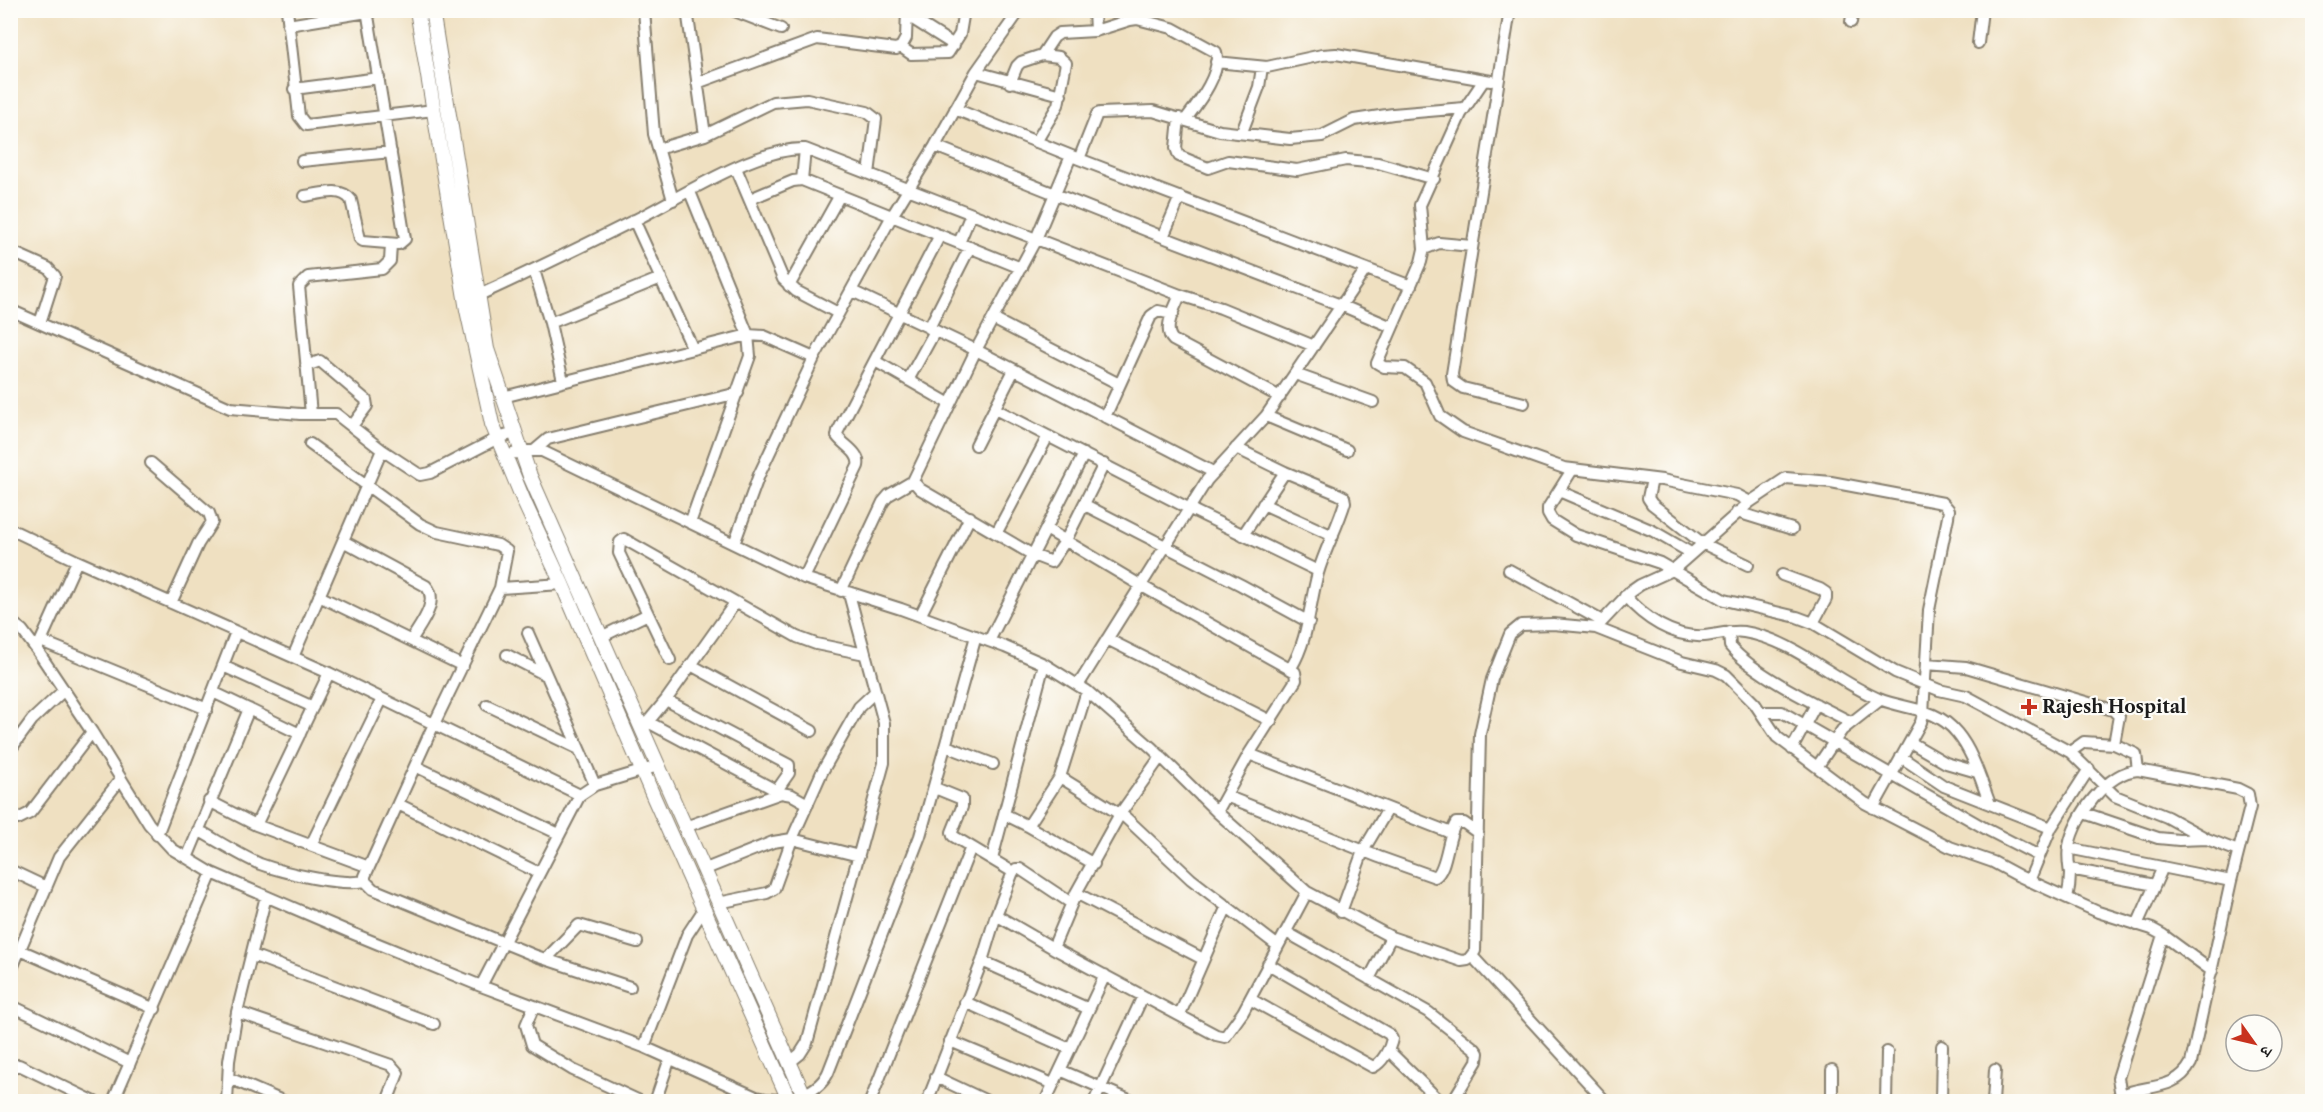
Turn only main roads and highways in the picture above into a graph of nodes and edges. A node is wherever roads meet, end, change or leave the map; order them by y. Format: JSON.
{"nodes":[{"id":1,"x":417,"y":10,"type":"edge"},
{"id":2,"x":432,"y":10,"type":"edge"},
{"id":3,"x":806,"y":1098,"type":"edge"},
{"id":4,"x":789,"y":1100,"type":"edge"}],
"edges":[{"from":1,"to":4,"type":"main road"},
{"from":2,"to":3,"type":"main road"}]}
